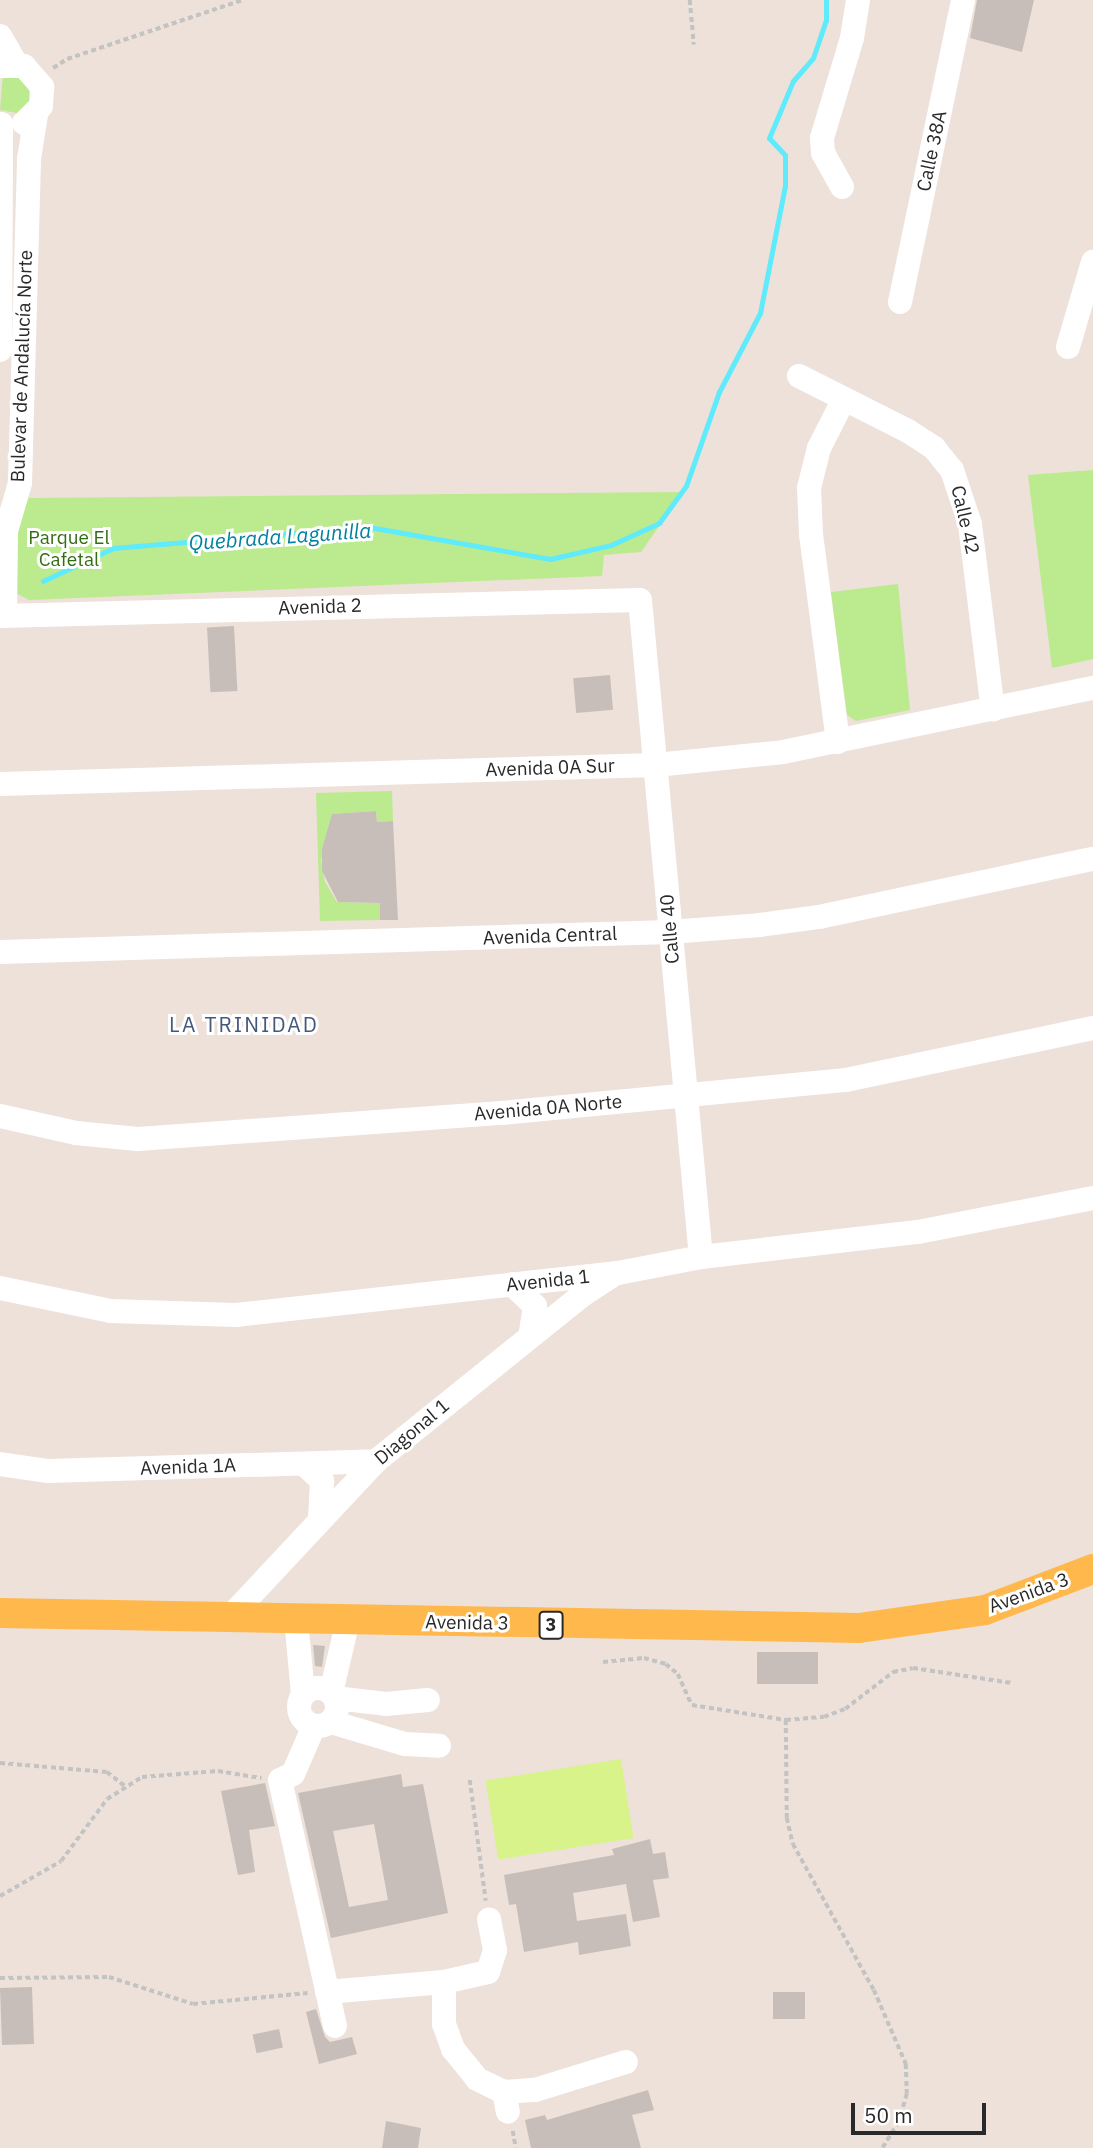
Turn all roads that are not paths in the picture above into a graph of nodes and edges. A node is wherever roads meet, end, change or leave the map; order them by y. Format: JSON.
{"nodes":[{"id":1,"x":858,"y":0,"type":"edge"},
{"id":2,"x":963,"y":0,"type":"edge"},
{"id":3,"x":0,"y":36,"type":"edge"},
{"id":4,"x":8,"y":65,"type":"edge"},
{"id":5,"x":36,"y":115,"type":"junction"},
{"id":6,"x":1,"y":123,"type":"edge"},
{"id":7,"x":842,"y":187,"type":"dead end"},
{"id":8,"x":1093,"y":262,"type":"edge"},
{"id":9,"x":900,"y":302,"type":"dead end"},
{"id":10,"x":1068,"y":347,"type":"dead end"},
{"id":11,"x":0,"y":350,"type":"edge"},
{"id":12,"x":799,"y":376,"type":"dead end"},
{"id":13,"x":844,"y":399,"type":"junction"},
{"id":14,"x":640,"y":600,"type":"joint"},
{"id":15,"x":3,"y":615,"type":"edge"},
{"id":16,"x":1093,"y":688,"type":"edge"},
{"id":17,"x":993,"y":710,"type":"junction"},
{"id":18,"x":838,"y":742,"type":"junction"},
{"id":19,"x":656,"y":765,"type":"junction"},
{"id":20,"x":0,"y":784,"type":"edge"},
{"id":21,"x":1093,"y":859,"type":"edge"},
{"id":22,"x":670,"y":932,"type":"junction"},
{"id":23,"x":0,"y":952,"type":"edge"},
{"id":24,"x":1093,"y":1028,"type":"edge"},
{"id":25,"x":685,"y":1096,"type":"junction"},
{"id":26,"x":0,"y":1116,"type":"edge"},
{"id":27,"x":1093,"y":1198,"type":"edge"},
{"id":28,"x":701,"y":1257,"type":"junction"},
{"id":29,"x":618,"y":1273,"type":"junction"},
{"id":30,"x":512,"y":1284,"type":"junction"},
{"id":31,"x":0,"y":1288,"type":"edge"},
{"id":32,"x":530,"y":1337,"type":"junction"},
{"id":33,"x":376,"y":1461,"type":"junction"},
{"id":34,"x":0,"y":1464,"type":"edge"},
{"id":35,"x":304,"y":1464,"type":"junction"},
{"id":36,"x":320,"y":1518,"type":"junction"},
{"id":37,"x":1093,"y":1569,"type":"edge"},
{"id":38,"x":0,"y":1613,"type":"edge"},
{"id":39,"x":230,"y":1617,"type":"junction"},
{"id":40,"x":296,"y":1619,"type":"junction"},
{"id":41,"x":348,"y":1620,"type":"junction"},
{"id":42,"x":429,"y":1700,"type":"dead end"},
{"id":43,"x":328,"y":1710,"type":"junction"},
{"id":44,"x":439,"y":1746,"type":"dead end"},
{"id":45,"x":489,"y":1920,"type":"road end"},
{"id":46,"x":444,"y":1982,"type":"junction"},
{"id":47,"x":327,"y":1992,"type":"junction"},
{"id":48,"x":335,"y":2026,"type":"dead end"},
{"id":49,"x":626,"y":2062,"type":"dead end"}],
"edges":[{"from":1,"to":7,"type":"street"},
{"from":2,"to":9,"type":"street","name":"Calle 38A"},
{"from":3,"to":4,"type":"street"},
{"from":4,"to":5,"type":"street","name":"Bulevar de Andalucía Norte"},
{"from":5,"to":6,"type":"street"},
{"from":5,"to":15,"type":"street","name":"Bulevar de Andalucía Norte"},
{"from":6,"to":11,"type":"street","name":"Bulevar de Andalucía Norte"},
{"from":8,"to":10,"type":"street"},
{"from":12,"to":13,"type":"street","name":"Calle 42"},
{"from":13,"to":17,"type":"street","name":"Calle 42"},
{"from":13,"to":18,"type":"street"},
{"from":14,"to":15,"type":"street","name":"Avenida 2"},
{"from":14,"to":19,"type":"street","name":"Calle 40"},
{"from":16,"to":17,"type":"street","name":"Avenida 0A Sur"},
{"from":17,"to":18,"type":"street","name":"Avenida 0A Sur"},
{"from":18,"to":19,"type":"street","name":"Avenida 0A Sur"},
{"from":19,"to":20,"type":"street","name":"Avenida 0A Sur"},
{"from":19,"to":22,"type":"street","name":"Calle 40"},
{"from":21,"to":22,"type":"street","name":"Avenida Central"},
{"from":22,"to":23,"type":"street","name":"Avenida Central"},
{"from":22,"to":25,"type":"street","name":"Calle 40"},
{"from":24,"to":25,"type":"street","name":"Avenida 0A Norte"},
{"from":25,"to":26,"type":"street","name":"Avenida 0A Norte"},
{"from":25,"to":28,"type":"street","name":"Calle 40"},
{"from":27,"to":28,"type":"street","name":"Avenida 1"},
{"from":28,"to":29,"type":"street","name":"Avenida 1"},
{"from":29,"to":30,"type":"street","name":"Avenida 1"},
{"from":29,"to":32,"type":"street","name":"Diagonal 1"},
{"from":30,"to":31,"type":"street","name":"Avenida 1"},
{"from":30,"to":32,"type":"street"},
{"from":32,"to":33,"type":"street","name":"Diagonal 1"},
{"from":33,"to":35,"type":"street","name":"Avenida 1A"},
{"from":33,"to":36,"type":"street","name":"Diagonal 1"},
{"from":34,"to":35,"type":"street","name":"Avenida 1A"},
{"from":35,"to":36,"type":"street"},
{"from":36,"to":39,"type":"street","name":"Diagonal 1"},
{"from":37,"to":41,"type":"main road","name":"Avenida 3","number":"3"},
{"from":38,"to":39,"type":"main road","name":"Avenida 3","number":"3"},
{"from":39,"to":40,"type":"main road","name":"Avenida 3","number":"3"},
{"from":40,"to":41,"type":"main road","name":"Avenida 3","number":"3"},
{"from":40,"to":43,"type":"street"},
{"from":41,"to":43,"type":"street"},
{"from":42,"to":43,"type":"street"},
{"from":43,"to":44,"type":"street"},
{"from":43,"to":47,"type":"street"},
{"from":45,"to":46,"type":"street"},
{"from":46,"to":47,"type":"street"},
{"from":46,"to":49,"type":"street"},
{"from":47,"to":48,"type":"street"}]}
